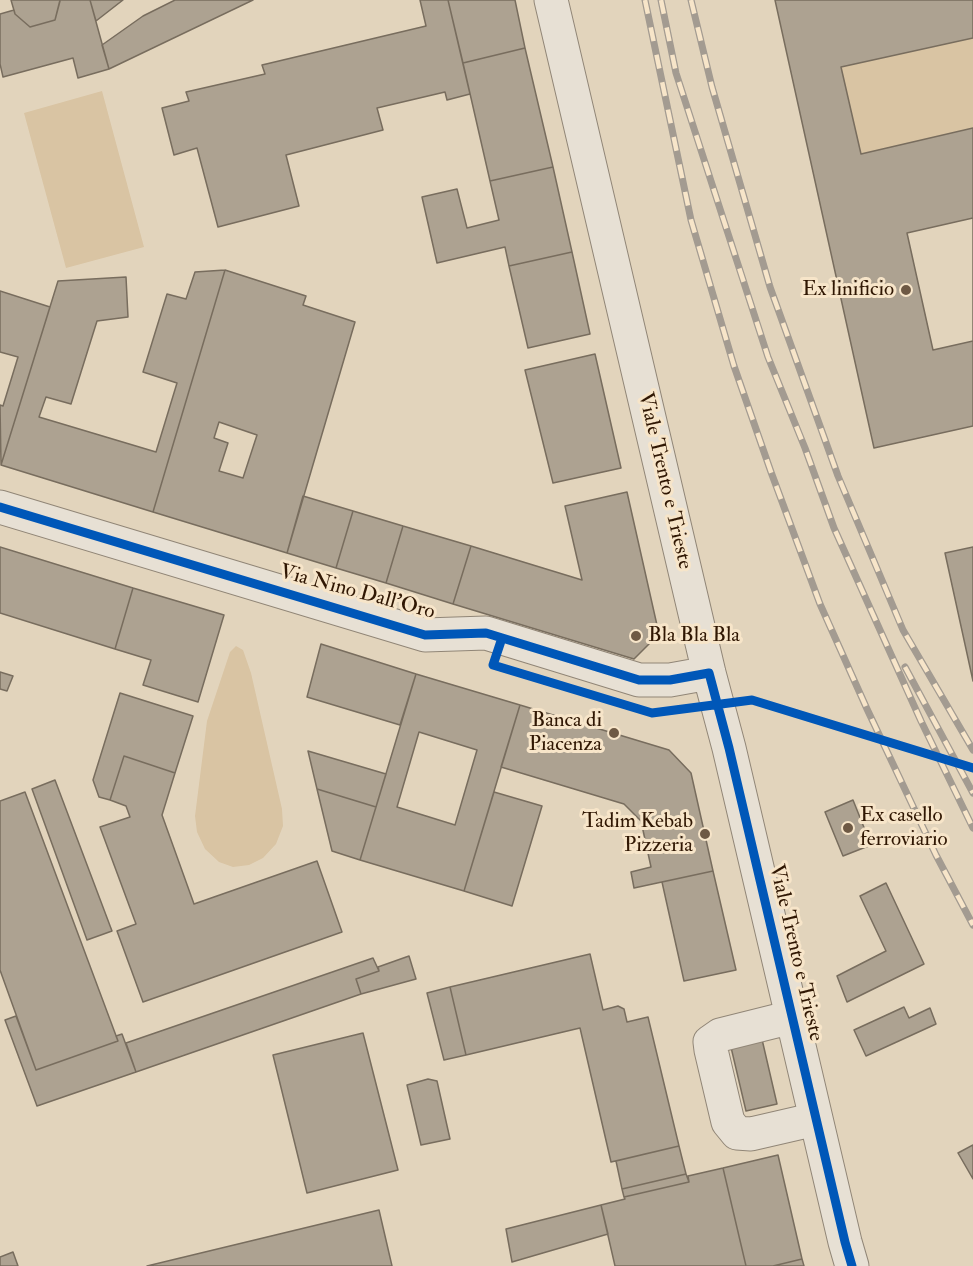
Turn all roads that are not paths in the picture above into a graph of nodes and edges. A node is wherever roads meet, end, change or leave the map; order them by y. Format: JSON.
{"nodes":[{"id":1,"x":551,"y":0,"type":"edge"},
{"id":2,"x":0,"y":507,"type":"edge"},
{"id":3,"x":709,"y":673,"type":"junction"},
{"id":4,"x":792,"y":1017,"type":"junction"},
{"id":5,"x":816,"y":1119,"type":"junction"},
{"id":6,"x":848,"y":1258,"type":"edge"}],
"edges":[{"from":1,"to":3,"type":"street","name":"Viale Trento e Trieste"},
{"from":2,"to":3,"type":"street","name":"Via Nino Dall’Oro"},
{"from":3,"to":4,"type":"street","name":"Viale Trento e Trieste"},
{"from":4,"to":5,"type":"street","name":"Viale Trento e Trieste"},
{"from":4,"to":5,"type":"street"},
{"from":5,"to":6,"type":"street","name":"Viale Trento e Trieste"}]}
